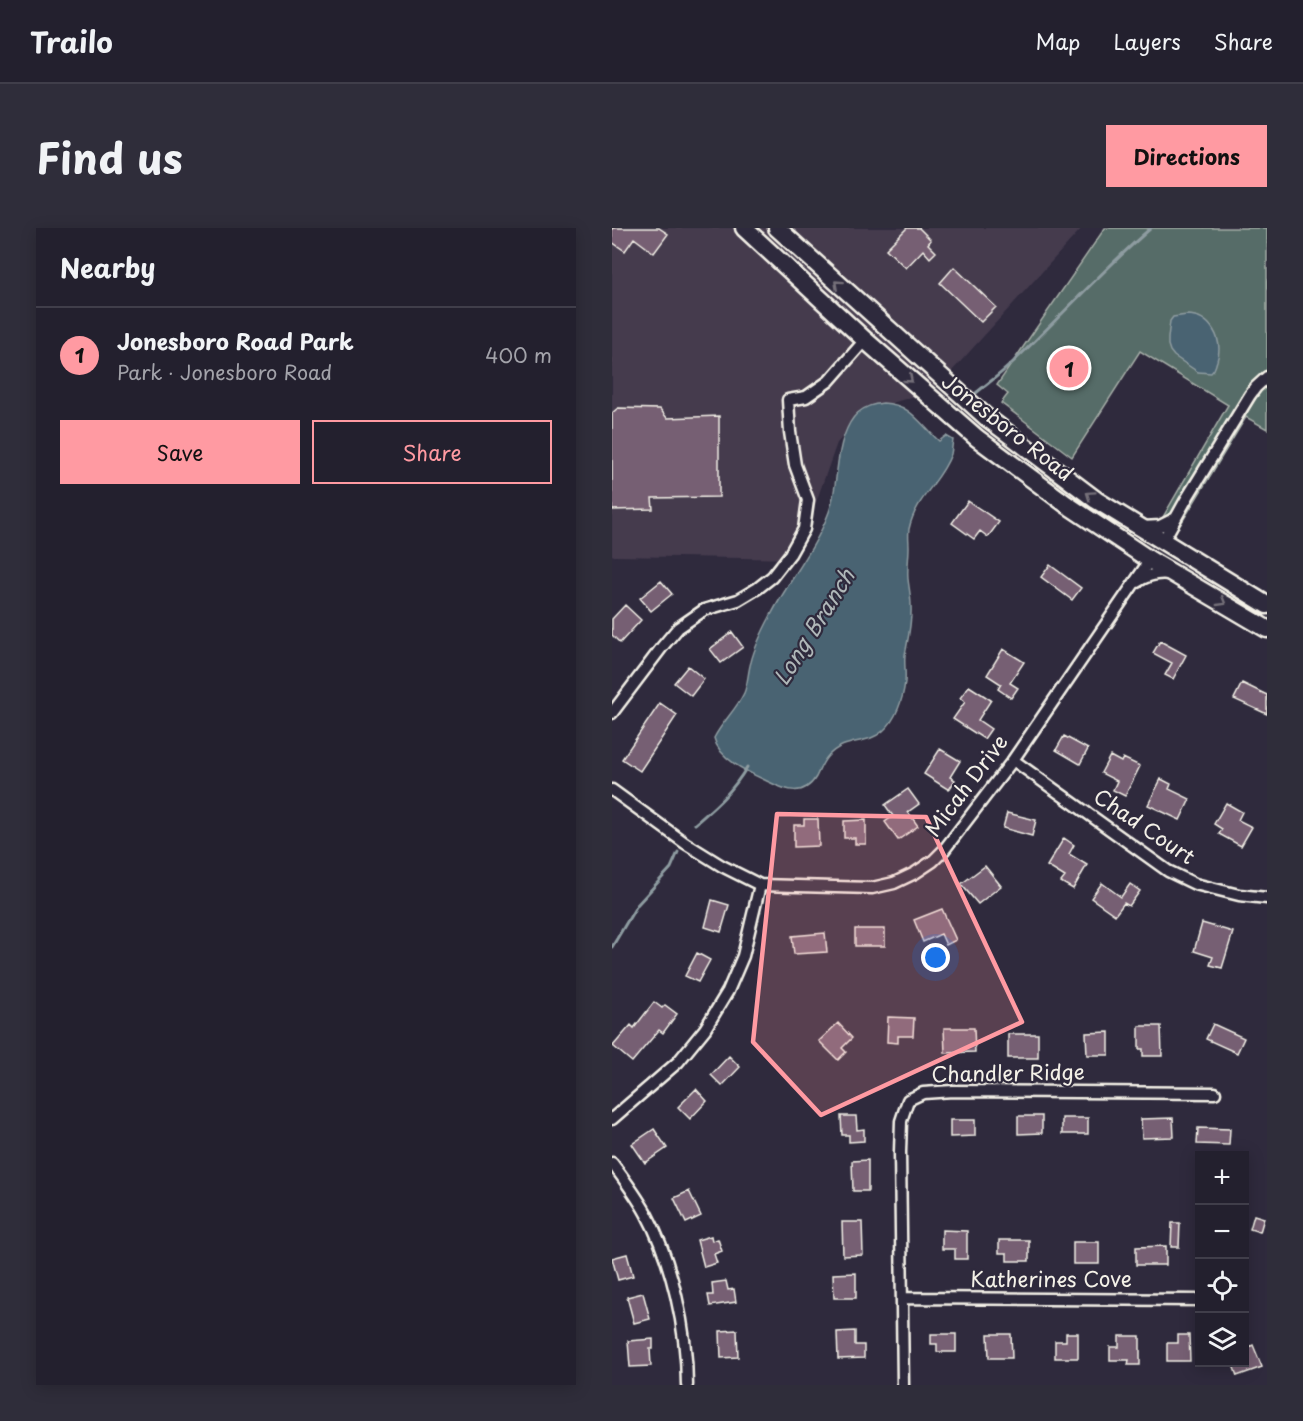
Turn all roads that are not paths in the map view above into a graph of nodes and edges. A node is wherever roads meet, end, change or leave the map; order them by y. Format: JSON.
{"nodes":[{"id":1,"x":744,"y":228,"type":"edge"},
{"id":2,"x":777,"y":228,"type":"edge"},
{"id":3,"x":865,"y":340,"type":"junction"},
{"id":4,"x":1267,"y":377,"type":"edge"},
{"id":5,"x":1176,"y":518,"type":"junction"},
{"id":6,"x":1140,"y":527,"type":"junction"},
{"id":7,"x":1119,"y":539,"type":"junction"},
{"id":8,"x":1163,"y":541,"type":"junction"},
{"id":9,"x":1150,"y":560,"type":"junction"},
{"id":10,"x":1199,"y":563,"type":"junction"},
{"id":11,"x":1176,"y":575,"type":"junction"},
{"id":12,"x":1132,"y":586,"type":"junction"},
{"id":13,"x":1267,"y":605,"type":"edge"},
{"id":14,"x":1267,"y":629,"type":"edge"},
{"id":15,"x":612,"y":713,"type":"edge"},
{"id":16,"x":1013,"y":760,"type":"junction"},
{"id":17,"x":612,"y":790,"type":"edge"},
{"id":18,"x":760,"y":885,"type":"junction"},
{"id":19,"x":1267,"y":898,"type":"edge"},
{"id":20,"x":1215,"y":1094,"type":"dead end"},
{"id":21,"x":612,"y":1119,"type":"edge"},
{"id":22,"x":612,"y":1163,"type":"edge"},
{"id":23,"x":902,"y":1298,"type":"junction"},
{"id":24,"x":1195,"y":1300,"type":"edge"},
{"id":25,"x":687,"y":1385,"type":"edge"},
{"id":26,"x":903,"y":1385,"type":"edge"}],
"edges":[{"from":1,"to":3,"type":"main road","name":"Jonesboro Road"},
{"from":6,"to":2,"type":"main road","name":"Jonesboro Road","one_way":true},
{"from":3,"to":7,"type":"main road","name":"Jonesboro Road","one_way":true},
{"from":3,"to":15,"type":"street"},
{"from":4,"to":5,"type":"street"},
{"from":5,"to":6,"type":"street"},
{"from":5,"to":8,"type":"street"},
{"from":6,"to":8,"type":"main road","name":"Jonesboro Road"},
{"from":7,"to":8,"type":"main road"},
{"from":7,"to":9,"type":"main road","name":"Jonesboro Road"},
{"from":8,"to":10,"type":"main road","name":"Jonesboro Road"},
{"from":9,"to":10,"type":"main road"},
{"from":9,"to":11,"type":"main road","name":"Jonesboro Road"},
{"from":9,"to":12,"type":"street","name":"Micah Drive"},
{"from":10,"to":13,"type":"main road","name":"Jonesboro Road"},
{"from":11,"to":12,"type":"street"},
{"from":11,"to":14,"type":"main road","name":"Jonesboro Road","one_way":true},
{"from":12,"to":16,"type":"street","name":"Micah Drive"},
{"from":16,"to":18,"type":"street","name":"Micah Drive"},
{"from":16,"to":19,"type":"street","name":"Chad Court"},
{"from":17,"to":18,"type":"street","name":"Micah Drive"},
{"from":18,"to":21,"type":"street"},
{"from":20,"to":23,"type":"street","name":"Chandler Ridge"},
{"from":22,"to":25,"type":"street"},
{"from":23,"to":24,"type":"street","name":"Katherines Cove"},
{"from":23,"to":26,"type":"street","name":"Chandler Ridge"}]}
